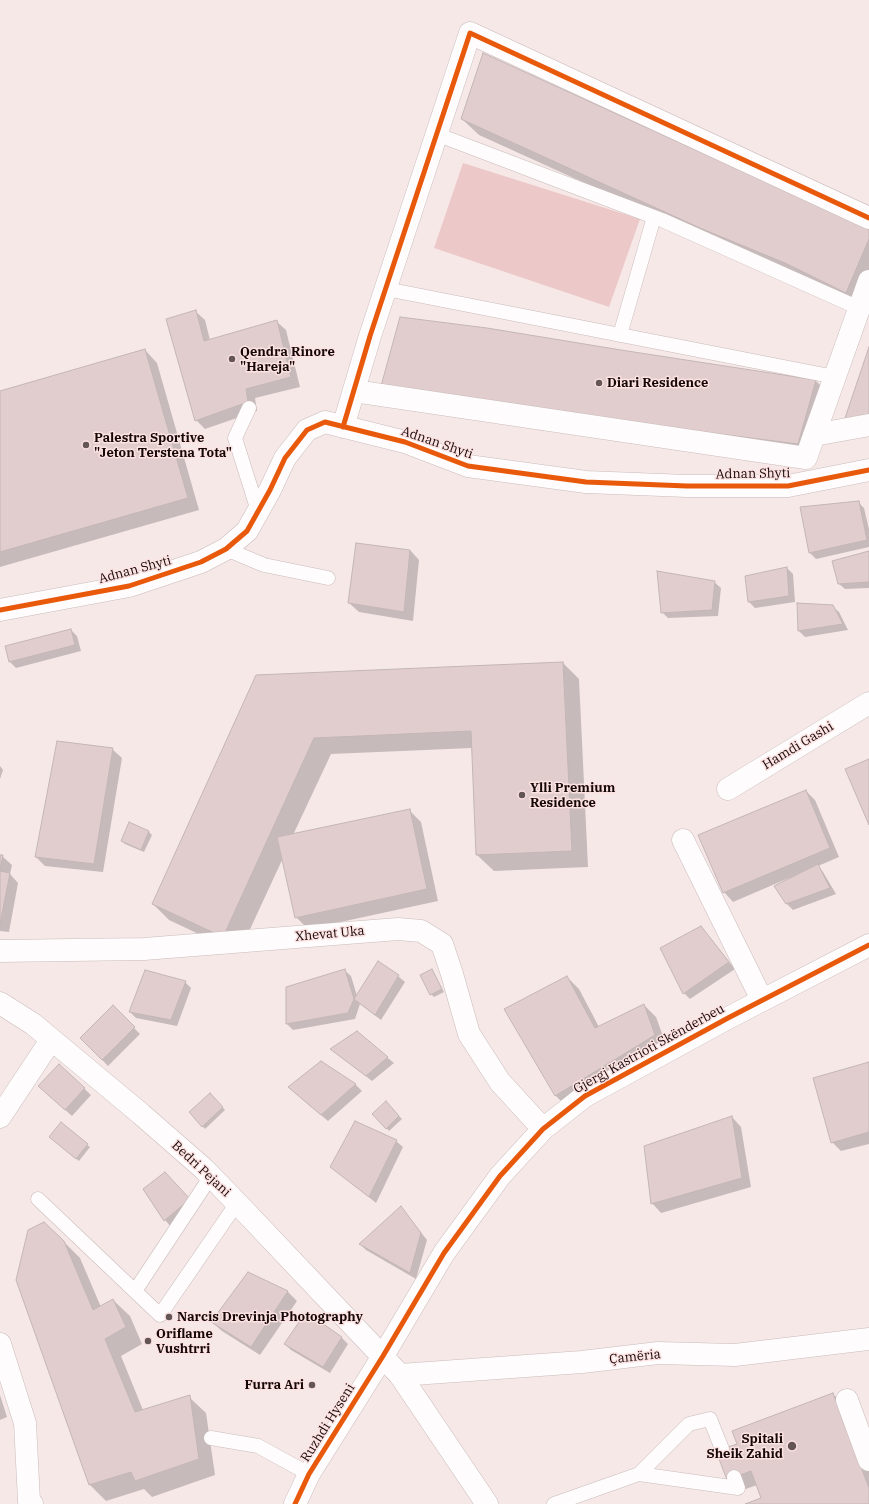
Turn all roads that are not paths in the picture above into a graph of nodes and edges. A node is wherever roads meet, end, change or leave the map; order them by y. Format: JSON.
{"nodes":[{"id":1,"x":436,"y":134,"type":"junction"},
{"id":2,"x":654,"y":217,"type":"junction"},
{"id":3,"x":869,"y":218,"type":"edge"},
{"id":4,"x":869,"y":281,"type":"edge"},
{"id":5,"x":386,"y":289,"type":"junction"},
{"id":6,"x":859,"y":308,"type":"junction"},
{"id":7,"x":620,"y":335,"type":"junction"},
{"id":8,"x":835,"y":377,"type":"junction"},
{"id":9,"x":354,"y":391,"type":"junction"},
{"id":10,"x":249,"y":408,"type":"dead end"},
{"id":11,"x":869,"y":425,"type":"edge"},
{"id":12,"x":343,"y":427,"type":"junction"},
{"id":13,"x":814,"y":435,"type":"junction"},
{"id":14,"x":869,"y":470,"type":"edge"},
{"id":15,"x":258,"y":511,"type":"junction"},
{"id":16,"x":226,"y":549,"type":"junction"},
{"id":17,"x":328,"y":578,"type":"dead end"},
{"id":18,"x":0,"y":610,"type":"edge"},
{"id":19,"x":869,"y":704,"type":"edge"},
{"id":20,"x":728,"y":789,"type":"dead end"},
{"id":21,"x":684,"y":840,"type":"dead end"},
{"id":22,"x":869,"y":945,"type":"edge"},
{"id":23,"x":0,"y":951,"type":"edge"},
{"id":24,"x":762,"y":1000,"type":"junction"},
{"id":25,"x":0,"y":1003,"type":"edge"},
{"id":26,"x":51,"y":1040,"type":"junction"},
{"id":27,"x":0,"y":1117,"type":"edge"},
{"id":28,"x":543,"y":1129,"type":"junction"},
{"id":29,"x":211,"y":1176,"type":"junction"},
{"id":30,"x":38,"y":1199,"type":"dead end"},
{"id":31,"x":237,"y":1203,"type":"junction"},
{"id":32,"x":135,"y":1291,"type":"junction"},
{"id":33,"x":869,"y":1339,"type":"edge"},
{"id":34,"x":0,"y":1344,"type":"edge"},
{"id":35,"x":383,"y":1356,"type":"junction"},
{"id":36,"x":400,"y":1375,"type":"junction"},
{"id":37,"x":847,"y":1400,"type":"dead end"},
{"id":38,"x":211,"y":1438,"type":"dead end"},
{"id":39,"x":722,"y":1449,"type":"dead end"},
{"id":40,"x":869,"y":1460,"type":"edge"},
{"id":41,"x":309,"y":1474,"type":"junction"},
{"id":42,"x":639,"y":1474,"type":"junction"},
{"id":43,"x":734,"y":1478,"type":"dead end"},
{"id":44,"x":32,"y":1504,"type":"edge"},
{"id":45,"x":295,"y":1504,"type":"edge"},
{"id":46,"x":487,"y":1504,"type":"edge"},
{"id":47,"x":554,"y":1504,"type":"edge"}],
"edges":[{"from":1,"to":2,"type":"lane"},
{"from":1,"to":3,"type":"street"},
{"from":1,"to":5,"type":"street"},
{"from":2,"to":6,"type":"lane"},
{"from":2,"to":7,"type":"lane"},
{"from":4,"to":6,"type":"street"},
{"from":5,"to":7,"type":"lane"},
{"from":5,"to":9,"type":"street"},
{"from":6,"to":8,"type":"street"},
{"from":7,"to":8,"type":"lane"},
{"from":8,"to":13,"type":"street"},
{"from":9,"to":12,"type":"street"},
{"from":9,"to":13,"type":"street"},
{"from":10,"to":15,"type":"lane"},
{"from":11,"to":13,"type":"street"},
{"from":12,"to":14,"type":"street","name":"Adnan Shyti"},
{"from":12,"to":15,"type":"street","name":"Adnan Shyti"},
{"from":15,"to":16,"type":"street","name":"Adnan Shyti"},
{"from":16,"to":17,"type":"lane"},
{"from":16,"to":18,"type":"street","name":"Adnan Shyti"},
{"from":19,"to":20,"type":"street","name":"Hamdi Gashi"},
{"from":21,"to":24,"type":"street"},
{"from":22,"to":24,"type":"street","name":"Gjergj Kastrioti Skënderbeu"},
{"from":23,"to":28,"type":"street","name":"Xhevat Uka"},
{"from":24,"to":28,"type":"street","name":"Gjergj Kastrioti Skënderbeu"},
{"from":25,"to":26,"type":"street","name":"Bedri Pejani"},
{"from":26,"to":27,"type":"street"},
{"from":26,"to":29,"type":"street","name":"Bedri Pejani"},
{"from":28,"to":35,"type":"street","name":"Gjergj Kastrioti Skënderbeu"},
{"from":29,"to":31,"type":"street","name":"Bedri Pejani"},
{"from":29,"to":32,"type":"lane"},
{"from":30,"to":32,"type":"lane"},
{"from":31,"to":32,"type":"lane"},
{"from":31,"to":35,"type":"street","name":"Bedri Pejani"},
{"from":33,"to":36,"type":"street","name":"Çamëria"},
{"from":34,"to":44,"type":"street"},
{"from":35,"to":36,"type":"street"},
{"from":35,"to":41,"type":"street","name":"Ruzhdi Hyseni"},
{"from":36,"to":46,"type":"street"},
{"from":37,"to":40,"type":"street"},
{"from":38,"to":41,"type":"lane","name":"Ruzhdi Hyseni"},
{"from":39,"to":42,"type":"lane"},
{"from":41,"to":45,"type":"street","name":"Ruzhdi Hyseni"},
{"from":42,"to":43,"type":"lane"},
{"from":42,"to":47,"type":"lane"}]}
